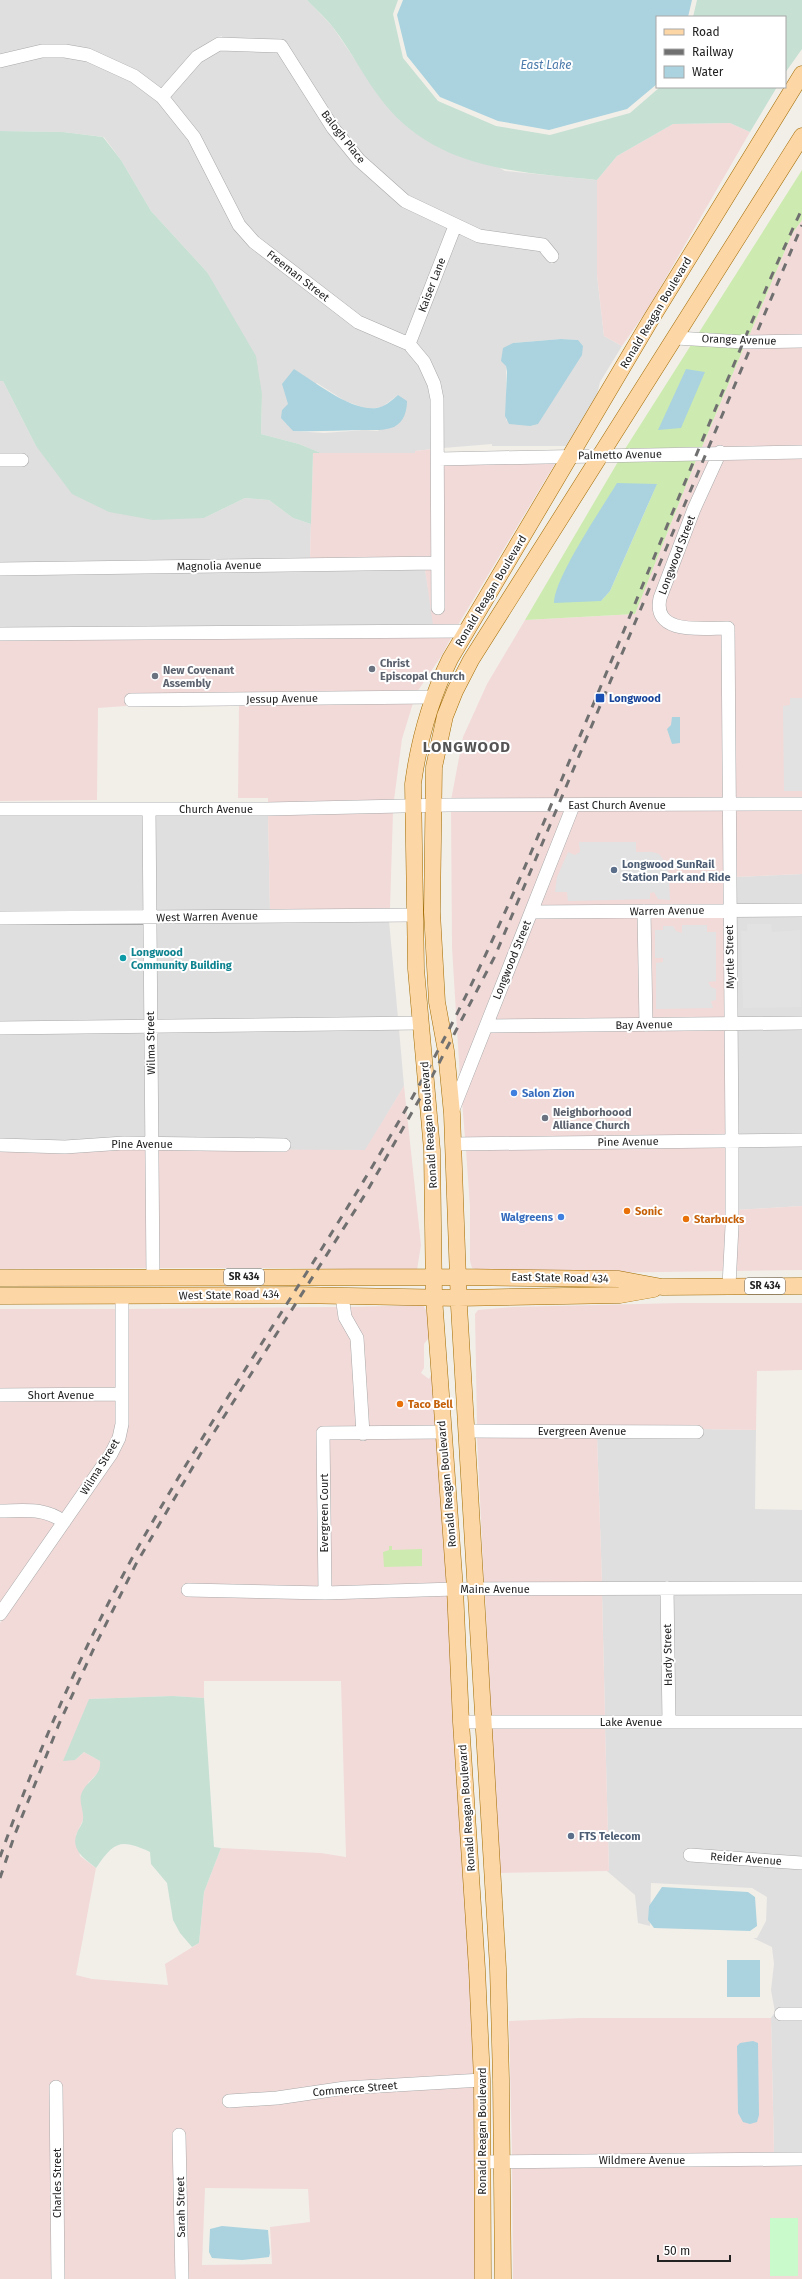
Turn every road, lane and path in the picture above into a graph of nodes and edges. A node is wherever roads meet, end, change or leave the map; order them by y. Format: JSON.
{"nodes":[{"id":1,"x":0,"y":61,"type":"edge"},
{"id":2,"x":802,"y":74,"type":"edge"},
{"id":3,"x":162,"y":97,"type":"junction"},
{"id":4,"x":802,"y":136,"type":"edge"},
{"id":5,"x":455,"y":226,"type":"junction"},
{"id":6,"x":552,"y":256,"type":"dead end"},
{"id":7,"x":676,"y":338,"type":"junction"},
{"id":8,"x":802,"y":342,"type":"edge"},
{"id":9,"x":409,"y":344,"type":"junction"},
{"id":10,"x":720,"y":452,"type":"junction"},
{"id":11,"x":802,"y":452,"type":"edge"},
{"id":12,"x":601,"y":455,"type":"junction"},
{"id":13,"x":571,"y":456,"type":"junction"},
{"id":14,"x":438,"y":459,"type":"junction"},
{"id":15,"x":0,"y":460,"type":"edge"},
{"id":16,"x":22,"y":460,"type":"dead end"},
{"id":17,"x":437,"y":563,"type":"junction"},
{"id":18,"x":0,"y":569,"type":"edge"},
{"id":19,"x":438,"y":608,"type":"dead end"},
{"id":20,"x":728,"y":628,"type":"joint"},
{"id":21,"x":466,"y":631,"type":"junction"},
{"id":22,"x":0,"y":634,"type":"edge"},
{"id":23,"x":484,"y":638,"type":"junction"},
{"id":24,"x":432,"y":697,"type":"junction"},
{"id":25,"x":131,"y":700,"type":"dead end"},
{"id":26,"x":729,"y":804,"type":"junction"},
{"id":27,"x":802,"y":804,"type":"edge"},
{"id":28,"x":432,"y":805,"type":"junction"},
{"id":29,"x":413,"y":806,"type":"junction"},
{"id":30,"x":572,"y":806,"type":"junction"},
{"id":31,"x":0,"y":809,"type":"edge"},
{"id":32,"x":149,"y":809,"type":"junction"},
{"id":33,"x":729,"y":910,"type":"junction"},
{"id":34,"x":802,"y":910,"type":"edge"},
{"id":35,"x":644,"y":911,"type":"junction"},
{"id":36,"x":532,"y":912,"type":"junction"},
{"id":37,"x":414,"y":915,"type":"junction"},
{"id":38,"x":0,"y":918,"type":"edge"},
{"id":39,"x":150,"y":918,"type":"junction"},
{"id":40,"x":420,"y":1023,"type":"junction"},
{"id":41,"x":731,"y":1023,"type":"junction"},
{"id":42,"x":802,"y":1023,"type":"edge"},
{"id":43,"x":646,"y":1025,"type":"junction"},
{"id":44,"x":151,"y":1026,"type":"junction"},
{"id":45,"x":486,"y":1026,"type":"junction"},
{"id":46,"x":0,"y":1028,"type":"edge"},
{"id":47,"x":452,"y":1114,"type":"junction"},
{"id":48,"x":732,"y":1140,"type":"junction"},
{"id":49,"x":802,"y":1140,"type":"edge"},
{"id":50,"x":152,"y":1143,"type":"junction"},
{"id":51,"x":454,"y":1144,"type":"junction"},
{"id":52,"x":284,"y":1145,"type":"dead end"},
{"id":53,"x":0,"y":1146,"type":"edge"},
{"id":54,"x":153,"y":1277,"type":"junction"},
{"id":55,"x":434,"y":1277,"type":"junction"},
{"id":56,"x":457,"y":1277,"type":"junction"},
{"id":57,"x":0,"y":1278,"type":"edge"},
{"id":58,"x":729,"y":1286,"type":"junction"},
{"id":59,"x":802,"y":1286,"type":"edge"},
{"id":60,"x":662,"y":1287,"type":"junction"},
{"id":61,"x":0,"y":1296,"type":"edge"},
{"id":62,"x":122,"y":1296,"type":"junction"},
{"id":63,"x":342,"y":1296,"type":"junction"},
{"id":64,"x":434,"y":1297,"type":"junction"},
{"id":65,"x":458,"y":1298,"type":"junction"},
{"id":66,"x":437,"y":1336,"type":"junction"},
{"id":67,"x":428,"y":1372,"type":"dead end"},
{"id":68,"x":122,"y":1394,"type":"junction"},
{"id":69,"x":0,"y":1395,"type":"edge"},
{"id":70,"x":466,"y":1431,"type":"junction"},
{"id":71,"x":443,"y":1432,"type":"junction"},
{"id":72,"x":697,"y":1432,"type":"dead end"},
{"id":73,"x":363,"y":1434,"type":"junction"},
{"id":74,"x":0,"y":1511,"type":"edge"},
{"id":75,"x":64,"y":1522,"type":"junction"},
{"id":76,"x":667,"y":1588,"type":"junction"},
{"id":77,"x":802,"y":1588,"type":"edge"},
{"id":78,"x":455,"y":1589,"type":"junction"},
{"id":79,"x":188,"y":1590,"type":"dead end"},
{"id":80,"x":475,"y":1590,"type":"junction"},
{"id":81,"x":325,"y":1593,"type":"junction"},
{"id":82,"x":0,"y":1614,"type":"edge"},
{"id":83,"x":461,"y":1722,"type":"junction"},
{"id":84,"x":482,"y":1722,"type":"junction"},
{"id":85,"x":669,"y":1722,"type":"junction"},
{"id":86,"x":802,"y":1722,"type":"edge"},
{"id":87,"x":690,"y":1855,"type":"dead end"},
{"id":88,"x":802,"y":1863,"type":"edge"},
{"id":89,"x":781,"y":2014,"type":"dead end"},
{"id":90,"x":802,"y":2014,"type":"edge"},
{"id":91,"x":482,"y":2080,"type":"junction"},
{"id":92,"x":56,"y":2088,"type":"dead end"},
{"id":93,"x":229,"y":2101,"type":"dead end"},
{"id":94,"x":179,"y":2135,"type":"dead end"},
{"id":95,"x":802,"y":2159,"type":"edge"},
{"id":96,"x":502,"y":2161,"type":"junction"},
{"id":97,"x":482,"y":2162,"type":"junction"},
{"id":98,"x":58,"y":2279,"type":"edge"},
{"id":99,"x":182,"y":2279,"type":"edge"},
{"id":100,"x":483,"y":2279,"type":"edge"},
{"id":101,"x":503,"y":2279,"type":"edge"}],
"edges":[{"from":1,"to":3,"type":"street","name":"Freeman Street"},
{"from":2,"to":13,"type":"main road","name":"Ronald Reagan Boulevard"},
{"from":3,"to":5,"type":"street","name":"Balogh Place"},
{"from":3,"to":9,"type":"street","name":"Freeman Street"},
{"from":4,"to":7,"type":"main road","name":"Ronald Reagan Boulevard"},
{"from":5,"to":6,"type":"street","name":"Balogh Place"},
{"from":5,"to":9,"type":"street","name":"Kaiser Lane"},
{"from":7,"to":8,"type":"street","name":"Orange Avenue"},
{"from":7,"to":12,"type":"main road","name":"Ronald Reagan Boulevard"},
{"from":9,"to":14,"type":"street","name":"Freeman Street"},
{"from":10,"to":11,"type":"street","name":"Palmetto Avenue"},
{"from":10,"to":12,"type":"street","name":"Palmetto Avenue"},
{"from":10,"to":20,"type":"street","name":"Longwood Street"},
{"from":12,"to":13,"type":"street","name":"Palmetto Avenue"},
{"from":12,"to":23,"type":"main road","name":"Ronald Reagan Boulevard"},
{"from":13,"to":14,"type":"street","name":"Palmetto Avenue"},
{"from":13,"to":21,"type":"main road","name":"Ronald Reagan Boulevard"},
{"from":14,"to":17,"type":"street","name":"Freeman Street"},
{"from":15,"to":16,"type":"street"},
{"from":17,"to":18,"type":"street","name":"Magnolia Avenue"},
{"from":17,"to":19,"type":"street","name":"Freeman Street"},
{"from":20,"to":26,"type":"street","name":"Myrtle Street"},
{"from":21,"to":22,"type":"street"},
{"from":21,"to":23,"type":"main road"},
{"from":21,"to":24,"type":"main road","name":"Ronald Reagan Boulevard"},
{"from":23,"to":28,"type":"main road","name":"Ronald Reagan Boulevard"},
{"from":24,"to":25,"type":"street","name":"Jessup Avenue"},
{"from":24,"to":29,"type":"main road","name":"Ronald Reagan Boulevard"},
{"from":26,"to":27,"type":"street","name":"East Church Avenue"},
{"from":26,"to":30,"type":"street","name":"East Church Avenue"},
{"from":26,"to":33,"type":"street","name":"Myrtle Street"},
{"from":28,"to":29,"type":"street","name":"Church Avenue"},
{"from":28,"to":30,"type":"street","name":"East Church Avenue"},
{"from":28,"to":47,"type":"main road","name":"Ronald Reagan Boulevard"},
{"from":29,"to":32,"type":"street","name":"Church Avenue"},
{"from":29,"to":37,"type":"main road","name":"Ronald Reagan Boulevard"},
{"from":30,"to":36,"type":"street","name":"Longwood Street"},
{"from":31,"to":32,"type":"street","name":"Church Avenue"},
{"from":32,"to":39,"type":"street","name":"Wilma Street"},
{"from":33,"to":34,"type":"street","name":"Warren Avenue"},
{"from":33,"to":35,"type":"street","name":"Warren Avenue"},
{"from":33,"to":41,"type":"street","name":"Myrtle Street"},
{"from":35,"to":36,"type":"street","name":"Warren Avenue"},
{"from":35,"to":43,"type":"street"},
{"from":36,"to":45,"type":"street","name":"Longwood Street"},
{"from":37,"to":39,"type":"street","name":"West Warren Avenue"},
{"from":37,"to":40,"type":"main road","name":"Ronald Reagan Boulevard"},
{"from":38,"to":39,"type":"street","name":"West Warren Avenue"},
{"from":39,"to":44,"type":"street","name":"Wilma Street"},
{"from":40,"to":44,"type":"street"},
{"from":40,"to":55,"type":"main road","name":"Ronald Reagan Boulevard"},
{"from":41,"to":42,"type":"street","name":"Bay Avenue"},
{"from":41,"to":43,"type":"street","name":"Bay Avenue"},
{"from":41,"to":48,"type":"street","name":"Myrtle Street"},
{"from":43,"to":45,"type":"street","name":"Bay Avenue"},
{"from":44,"to":46,"type":"street"},
{"from":44,"to":50,"type":"street","name":"Wilma Street"},
{"from":45,"to":47,"type":"street","name":"Longwood Street"},
{"from":47,"to":51,"type":"main road","name":"Ronald Reagan Boulevard"},
{"from":48,"to":49,"type":"street","name":"Pine Avenue"},
{"from":48,"to":51,"type":"street","name":"Pine Avenue"},
{"from":48,"to":58,"type":"street","name":"Myrtle Street"},
{"from":50,"to":52,"type":"street","name":"Pine Avenue"},
{"from":50,"to":53,"type":"street","name":"Pine Avenue"},
{"from":50,"to":54,"type":"street","name":"Wilma Street"},
{"from":51,"to":56,"type":"main road","name":"Ronald Reagan Boulevard"},
{"from":54,"to":55,"type":"main road","name":"West State Road 434","number":"SR 434"},
{"from":54,"to":57,"type":"main road","name":"West State Road 434","number":"SR 434"},
{"from":55,"to":56,"type":"main road","name":"West State Road 434","number":"SR 434"},
{"from":55,"to":64,"type":"main road","name":"Ronald Reagan Boulevard"},
{"from":56,"to":60,"type":"main road","name":"East State Road 434","number":"SR 434"},
{"from":56,"to":65,"type":"main road","name":"Ronald Reagan Boulevard"},
{"from":58,"to":59,"type":"main road","name":"East State Road 434","number":"SR 434"},
{"from":58,"to":60,"type":"main road","name":"East State Road 434","number":"SR 434"},
{"from":60,"to":65,"type":"main road","name":"East State Road 434","number":"SR 434"},
{"from":61,"to":62,"type":"main road","name":"West State Road 434","number":"SR 434"},
{"from":62,"to":63,"type":"main road","name":"West State Road 434","number":"SR 434"},
{"from":62,"to":68,"type":"street","name":"Wilma Street"},
{"from":63,"to":64,"type":"main road","name":"West State Road 434","number":"SR 434"},
{"from":63,"to":73,"type":"street"},
{"from":64,"to":65,"type":"main road","name":"West State Road 434","number":"SR 434"},
{"from":64,"to":66,"type":"main road","name":"Ronald Reagan Boulevard"},
{"from":65,"to":70,"type":"main road","name":"Ronald Reagan Boulevard"},
{"from":66,"to":67,"type":"main road"},
{"from":66,"to":71,"type":"main road","name":"Ronald Reagan Boulevard"},
{"from":68,"to":69,"type":"street","name":"Short Avenue"},
{"from":68,"to":75,"type":"street","name":"Wilma Street"},
{"from":70,"to":72,"type":"street","name":"Evergreen Avenue"},
{"from":70,"to":80,"type":"main road","name":"Ronald Reagan Boulevard"},
{"from":71,"to":73,"type":"street"},
{"from":71,"to":78,"type":"main road","name":"Ronald Reagan Boulevard"},
{"from":73,"to":81,"type":"street","name":"Evergreen Court"},
{"from":74,"to":75,"type":"street"},
{"from":75,"to":82,"type":"street","name":"Wilma Street"},
{"from":76,"to":77,"type":"street","name":"Maine Avenue"},
{"from":76,"to":80,"type":"street","name":"Maine Avenue"},
{"from":76,"to":85,"type":"street","name":"Hardy Street"},
{"from":78,"to":80,"type":"street","name":"Maine Avenue"},
{"from":78,"to":81,"type":"street","name":"Maine Avenue"},
{"from":78,"to":83,"type":"main road","name":"Ronald Reagan Boulevard"},
{"from":79,"to":81,"type":"street","name":"Maine Avenue"},
{"from":80,"to":84,"type":"main road","name":"Ronald Reagan Boulevard"},
{"from":83,"to":84,"type":"street","name":"Lake Avenue"},
{"from":83,"to":91,"type":"main road","name":"Ronald Reagan Boulevard"},
{"from":84,"to":85,"type":"street","name":"Lake Avenue"},
{"from":84,"to":96,"type":"main road","name":"Ronald Reagan Boulevard"},
{"from":85,"to":86,"type":"street","name":"Lake Avenue"},
{"from":87,"to":88,"type":"street","name":"Reider Avenue"},
{"from":89,"to":90,"type":"street"},
{"from":91,"to":93,"type":"street","name":"Commerce Street"},
{"from":91,"to":97,"type":"main road","name":"Ronald Reagan Boulevard"},
{"from":92,"to":98,"type":"street","name":"Charles Street"},
{"from":94,"to":99,"type":"street","name":"Sarah Street"},
{"from":95,"to":96,"type":"street","name":"Wildmere Avenue"},
{"from":96,"to":97,"type":"street","name":"Wildmere Avenue"},
{"from":96,"to":101,"type":"main road","name":"Ronald Reagan Boulevard"},
{"from":97,"to":100,"type":"main road","name":"Ronald Reagan Boulevard"}]}
